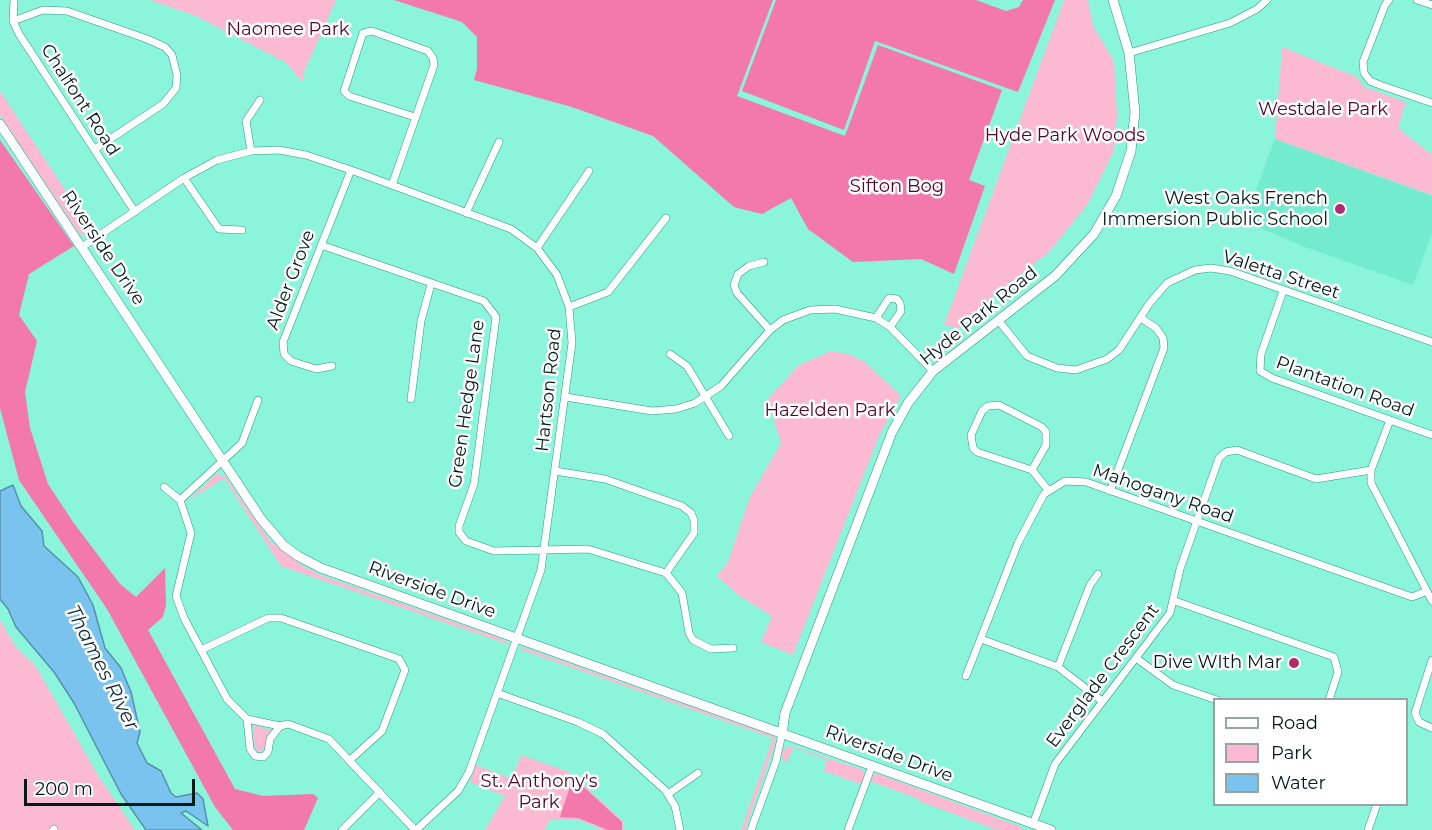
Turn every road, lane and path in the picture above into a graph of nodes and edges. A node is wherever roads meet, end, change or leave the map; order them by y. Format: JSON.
{"nodes":[{"id":1,"x":14,"y":0,"type":"edge"},
{"id":2,"x":1113,"y":0,"type":"edge"},
{"id":3,"x":1267,"y":0,"type":"edge"},
{"id":4,"x":1389,"y":0,"type":"edge"},
{"id":5,"x":1417,"y":0,"type":"edge"},
{"id":6,"x":1432,"y":5,"type":"edge"},
{"id":7,"x":13,"y":21,"type":"junction"},
{"id":8,"x":1129,"y":53,"type":"junction"},
{"id":9,"x":260,"y":100,"type":"dead end"},
{"id":10,"x":1432,"y":103,"type":"edge"},
{"id":11,"x":415,"y":117,"type":"junction"},
{"id":12,"x":0,"y":124,"type":"edge"},
{"id":13,"x":499,"y":142,"type":"dead end"},
{"id":14,"x":95,"y":149,"type":"junction"},
{"id":15,"x":250,"y":151,"type":"junction"},
{"id":16,"x":351,"y":170,"type":"junction"},
{"id":17,"x":589,"y":171,"type":"dead end"},
{"id":18,"x":184,"y":178,"type":"junction"},
{"id":19,"x":392,"y":185,"type":"junction"},
{"id":20,"x":135,"y":212,"type":"junction"},
{"id":21,"x":465,"y":213,"type":"junction"},
{"id":22,"x":666,"y":218,"type":"dead end"},
{"id":23,"x":242,"y":230,"type":"dead end"},
{"id":24,"x":321,"y":245,"type":"junction"},
{"id":25,"x":82,"y":247,"type":"junction"},
{"id":26,"x":537,"y":248,"type":"junction"},
{"id":27,"x":764,"y":262,"type":"dead end"},
{"id":28,"x":431,"y":284,"type":"junction"},
{"id":29,"x":1283,"y":291,"type":"junction"},
{"id":30,"x":569,"y":307,"type":"junction"},
{"id":31,"x":876,"y":318,"type":"junction"},
{"id":32,"x":1141,"y":318,"type":"junction"},
{"id":33,"x":998,"y":320,"type":"junction"},
{"id":34,"x":890,"y":327,"type":"junction"},
{"id":35,"x":770,"y":330,"type":"junction"},
{"id":36,"x":1432,"y":342,"type":"edge"},
{"id":37,"x":670,"y":354,"type":"dead end"},
{"id":38,"x":332,"y":366,"type":"dead end"},
{"id":39,"x":933,"y":371,"type":"junction"},
{"id":40,"x":707,"y":396,"type":"junction"},
{"id":41,"x":566,"y":397,"type":"junction"},
{"id":42,"x":411,"y":399,"type":"dead end"},
{"id":43,"x":258,"y":400,"type":"dead end"},
{"id":44,"x":1390,"y":420,"type":"junction"},
{"id":45,"x":1432,"y":435,"type":"edge"},
{"id":46,"x":729,"y":436,"type":"dead end"},
{"id":47,"x":222,"y":462,"type":"junction"},
{"id":48,"x":1032,"y":470,"type":"junction"},
{"id":49,"x":1371,"y":470,"type":"junction"},
{"id":50,"x":555,"y":471,"type":"junction"},
{"id":51,"x":164,"y":487,"type":"dead end"},
{"id":52,"x":1048,"y":490,"type":"junction"},
{"id":53,"x":1110,"y":491,"type":"junction"},
{"id":54,"x":180,"y":500,"type":"junction"},
{"id":55,"x":1197,"y":521,"type":"junction"},
{"id":56,"x":545,"y":550,"type":"junction"},
{"id":57,"x":666,"y":573,"type":"junction"},
{"id":58,"x":1098,"y":573,"type":"dead end"},
{"id":59,"x":1427,"y":591,"type":"junction"},
{"id":60,"x":1175,"y":601,"type":"junction"},
{"id":61,"x":1432,"y":601,"type":"edge"},
{"id":62,"x":516,"y":638,"type":"junction"},
{"id":63,"x":981,"y":639,"type":"junction"},
{"id":64,"x":733,"y":648,"type":"dead end"},
{"id":65,"x":201,"y":650,"type":"junction"},
{"id":66,"x":1136,"y":658,"type":"junction"},
{"id":67,"x":1432,"y":660,"type":"edge"},
{"id":68,"x":1058,"y":667,"type":"junction"},
{"id":69,"x":966,"y":676,"type":"dead end"},
{"id":70,"x":497,"y":693,"type":"junction"},
{"id":71,"x":1214,"y":698,"type":"edge"},
{"id":72,"x":1329,"y":698,"type":"edge"},
{"id":73,"x":1102,"y":701,"type":"junction"},
{"id":74,"x":247,"y":719,"type":"junction"},
{"id":75,"x":279,"y":726,"type":"junction"},
{"id":76,"x":1432,"y":728,"type":"edge"},
{"id":77,"x":782,"y":734,"type":"junction"},
{"id":78,"x":350,"y":760,"type":"junction"},
{"id":79,"x":872,"y":766,"type":"junction"},
{"id":80,"x":698,"y":773,"type":"dead end"},
{"id":81,"x":380,"y":792,"type":"junction"},
{"id":82,"x":668,"y":794,"type":"junction"},
{"id":83,"x":1376,"y":806,"type":"edge"},
{"id":84,"x":1033,"y":824,"type":"junction"},
{"id":85,"x":342,"y":830,"type":"edge"},
{"id":86,"x":415,"y":830,"type":"edge"},
{"id":87,"x":680,"y":830,"type":"edge"},
{"id":88,"x":751,"y":830,"type":"edge"},
{"id":89,"x":848,"y":830,"type":"edge"},
{"id":90,"x":1051,"y":830,"type":"edge"},
{"id":91,"x":1368,"y":830,"type":"edge"}],
"edges":[{"from":1,"to":7,"type":"street"},
{"from":2,"to":8,"type":"main road","name":"Hyde Park Road"},
{"from":3,"to":8,"type":"street"},
{"from":4,"to":10,"type":"street"},
{"from":5,"to":6,"type":"street"},
{"from":7,"to":14,"type":"street","name":"Chalfont Road"},
{"from":7,"to":14,"type":"street"},
{"from":8,"to":33,"type":"main road","name":"Hyde Park Road"},
{"from":9,"to":15,"type":"street"},
{"from":11,"to":11,"type":"street"},
{"from":11,"to":19,"type":"street"},
{"from":12,"to":25,"type":"main road","name":"Riverside Drive"},
{"from":13,"to":21,"type":"street"},
{"from":14,"to":20,"type":"street","name":"Chalfont Road"},
{"from":15,"to":16,"type":"street","name":"Hartson Road"},
{"from":15,"to":18,"type":"street","name":"Hartson Road"},
{"from":16,"to":19,"type":"street","name":"Hartson Road"},
{"from":16,"to":24,"type":"street","name":"Alder Grove"},
{"from":17,"to":26,"type":"street"},
{"from":18,"to":20,"type":"street","name":"Hartson Road"},
{"from":18,"to":23,"type":"street"},
{"from":19,"to":21,"type":"street","name":"Hartson Road"},
{"from":20,"to":25,"type":"street","name":"Hartson Road"},
{"from":21,"to":26,"type":"street","name":"Hartson Road"},
{"from":22,"to":30,"type":"street"},
{"from":24,"to":28,"type":"street","name":"Green Hedge Lane"},
{"from":24,"to":38,"type":"street","name":"Alder Grove"},
{"from":25,"to":47,"type":"main road","name":"Riverside Drive"},
{"from":26,"to":30,"type":"street","name":"Hartson Road"},
{"from":27,"to":35,"type":"street"},
{"from":28,"to":42,"type":"street"},
{"from":28,"to":56,"type":"street","name":"Green Hedge Lane"},
{"from":29,"to":32,"type":"street","name":"Valetta Street"},
{"from":29,"to":36,"type":"street","name":"Valetta Street"},
{"from":29,"to":44,"type":"street","name":"Plantation Road"},
{"from":30,"to":41,"type":"street","name":"Hartson Road"},
{"from":31,"to":34,"type":"street"},
{"from":31,"to":34,"type":"street"},
{"from":31,"to":35,"type":"street"},
{"from":32,"to":33,"type":"street","name":"Valetta Street"},
{"from":32,"to":53,"type":"street"},
{"from":33,"to":39,"type":"main road","name":"Hyde Park Road"},
{"from":34,"to":39,"type":"street"},
{"from":35,"to":40,"type":"street"},
{"from":37,"to":40,"type":"street"},
{"from":39,"to":77,"type":"main road","name":"Hyde Park Road"},
{"from":40,"to":41,"type":"street"},
{"from":40,"to":46,"type":"street"},
{"from":41,"to":50,"type":"street","name":"Hartson Road"},
{"from":43,"to":47,"type":"street"},
{"from":44,"to":45,"type":"street","name":"Plantation Road"},
{"from":44,"to":49,"type":"street"},
{"from":47,"to":54,"type":"street"},
{"from":47,"to":62,"type":"main road","name":"Riverside Drive"},
{"from":48,"to":48,"type":"street"},
{"from":48,"to":52,"type":"street"},
{"from":49,"to":55,"type":"street","name":"Everglade Crescent"},
{"from":49,"to":59,"type":"street"},
{"from":50,"to":56,"type":"street","name":"Hartson Road"},
{"from":50,"to":57,"type":"street"},
{"from":51,"to":54,"type":"street"},
{"from":52,"to":53,"type":"street","name":"Mahogany Road"},
{"from":52,"to":63,"type":"street"},
{"from":53,"to":55,"type":"street","name":"Mahogany Road"},
{"from":54,"to":65,"type":"street"},
{"from":55,"to":59,"type":"street","name":"Mahogany Road"},
{"from":55,"to":60,"type":"street","name":"Everglade Crescent"},
{"from":56,"to":57,"type":"street","name":"Green Hedge Lane"},
{"from":56,"to":62,"type":"street","name":"Hartson Road"},
{"from":57,"to":64,"type":"street"},
{"from":58,"to":68,"type":"street"},
{"from":59,"to":61,"type":"street"},
{"from":60,"to":66,"type":"street","name":"Everglade Crescent"},
{"from":60,"to":72,"type":"street"},
{"from":62,"to":70,"type":"street","name":"Hartson Road"},
{"from":62,"to":77,"type":"main road","name":"Riverside Drive"},
{"from":63,"to":68,"type":"street"},
{"from":63,"to":69,"type":"street"},
{"from":65,"to":74,"type":"street"},
{"from":65,"to":78,"type":"street"},
{"from":66,"to":71,"type":"street"},
{"from":66,"to":73,"type":"street","name":"Everglade Crescent"},
{"from":67,"to":76,"type":"street"},
{"from":68,"to":73,"type":"street"},
{"from":70,"to":82,"type":"street"},
{"from":70,"to":86,"type":"street","name":"Hartson Road"},
{"from":73,"to":84,"type":"street","name":"Everglade Crescent"},
{"from":74,"to":75,"type":"street"},
{"from":74,"to":75,"type":"street"},
{"from":75,"to":78,"type":"street"},
{"from":77,"to":79,"type":"main road","name":"Riverside Drive"},
{"from":77,"to":88,"type":"street","name":"Hyde Park Road"},
{"from":78,"to":81,"type":"street"},
{"from":79,"to":84,"type":"main road","name":"Riverside Drive"},
{"from":79,"to":89,"type":"street"},
{"from":80,"to":82,"type":"street"},
{"from":81,"to":85,"type":"street"},
{"from":81,"to":86,"type":"street"},
{"from":82,"to":87,"type":"street"},
{"from":83,"to":91,"type":"street"},
{"from":84,"to":90,"type":"main road","name":"Riverside Drive"}]}
